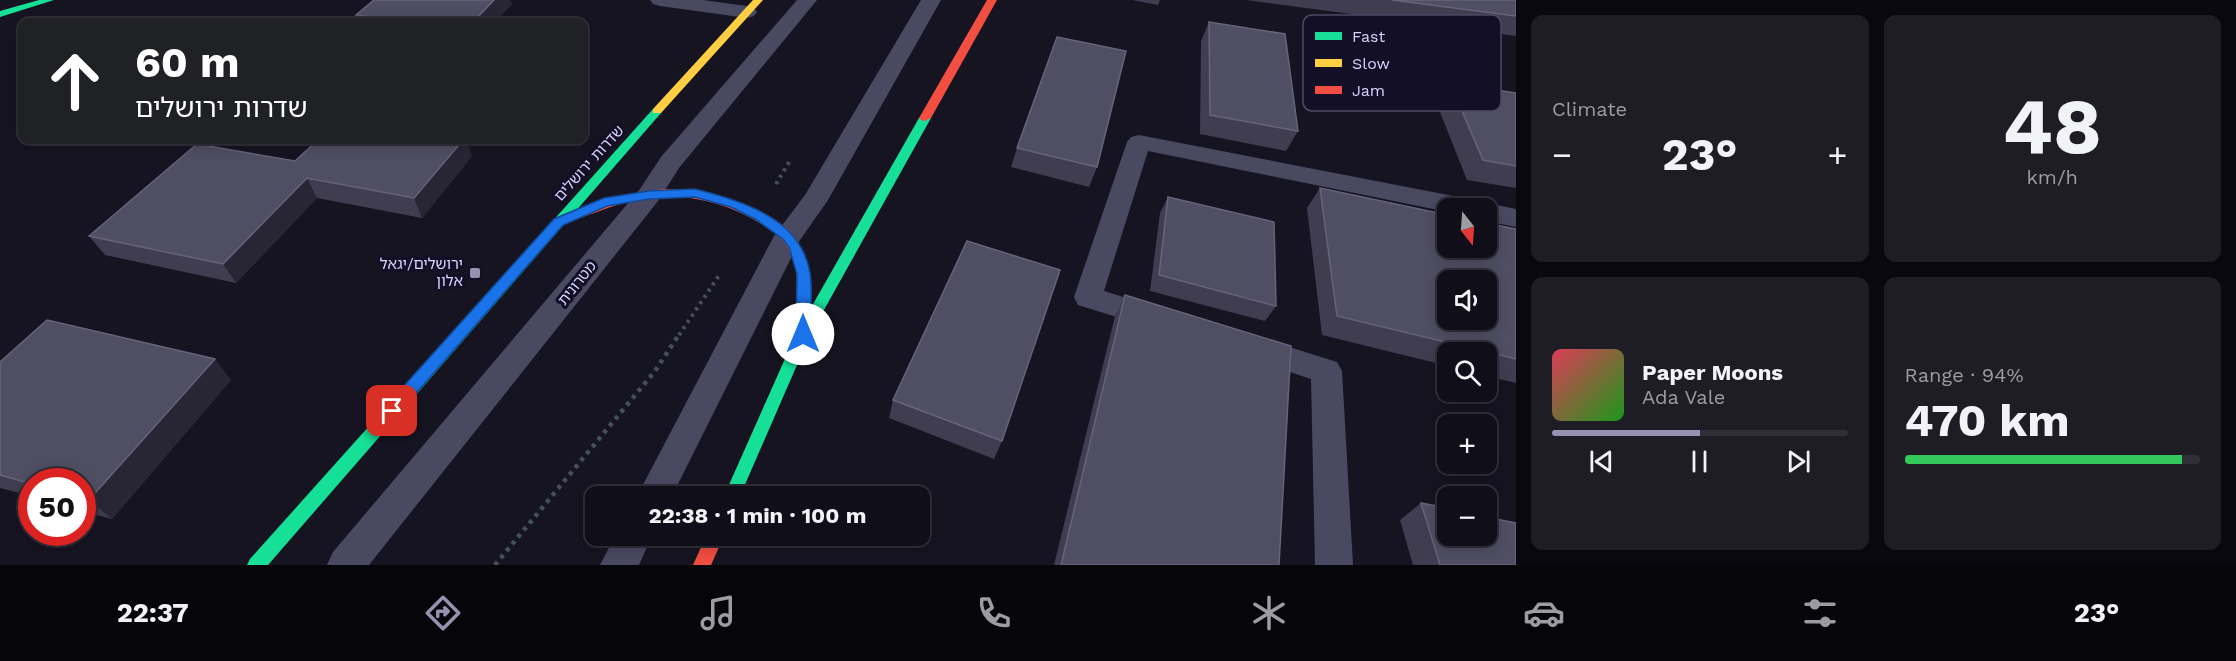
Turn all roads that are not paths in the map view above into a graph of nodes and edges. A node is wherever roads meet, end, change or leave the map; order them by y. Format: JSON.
{"nodes":[{"id":1,"x":49,"y":0,"type":"edge"},
{"id":2,"x":660,"y":0,"type":"edge"},
{"id":3,"x":807,"y":0,"type":"edge"},
{"id":4,"x":931,"y":0,"type":"edge"},
{"id":5,"x":992,"y":0,"type":"edge"},
{"id":6,"x":753,"y":6,"type":"edge"},
{"id":7,"x":0,"y":14,"type":"edge"},
{"id":8,"x":649,"y":195,"type":"junction"},
{"id":9,"x":1437,"y":202,"type":"edge"},
{"id":10,"x":1497,"y":214,"type":"edge"},
{"id":11,"x":1516,"y":218,"type":"edge"},
{"id":12,"x":559,"y":222,"type":"junction"},
{"id":13,"x":788,"y":236,"type":"junction"},
{"id":14,"x":1179,"y":325,"type":"edge"},
{"id":15,"x":803,"y":334,"type":"junction"},
{"id":16,"x":1224,"y":339,"type":"edge"},
{"id":17,"x":659,"y":486,"type":"edge"},
{"id":18,"x":736,"y":486,"type":"edge"},
{"id":19,"x":629,"y":546,"type":"edge"},
{"id":20,"x":711,"y":546,"type":"edge"},
{"id":21,"x":256,"y":565,"type":"edge"},
{"id":22,"x":346,"y":565,"type":"edge"},
{"id":23,"x":619,"y":565,"type":"edge"},
{"id":24,"x":702,"y":565,"type":"edge"},
{"id":25,"x":1334,"y":565,"type":"edge"}],
"edges":[{"from":1,"to":7,"type":"main road"},
{"from":2,"to":6,"type":"lane"},
{"from":3,"to":8,"type":"lane","name":"מטרונית"},
{"from":4,"to":13,"type":"lane"},
{"from":5,"to":15,"type":"main road"},
{"from":6,"to":12,"type":"main road","name":"שדרות ירושלים"},
{"from":8,"to":12,"type":"main road"},
{"from":8,"to":13,"type":"main road"},
{"from":8,"to":22,"type":"lane","name":"מטרונית"},
{"from":9,"to":14,"type":"lane"},
{"from":10,"to":11,"type":"lane"},
{"from":12,"to":21,"type":"main road","name":"שדרות ירושלים"},
{"from":13,"to":15,"type":"main road"},
{"from":13,"to":17,"type":"lane"},
{"from":15,"to":18,"type":"main road"},
{"from":16,"to":25,"type":"lane"},
{"from":19,"to":23,"type":"lane"},
{"from":20,"to":24,"type":"main road"}]}
